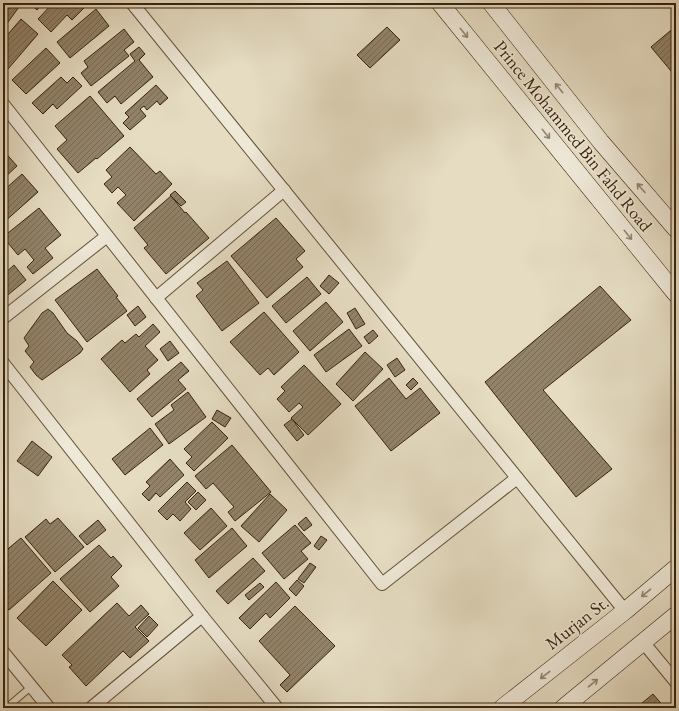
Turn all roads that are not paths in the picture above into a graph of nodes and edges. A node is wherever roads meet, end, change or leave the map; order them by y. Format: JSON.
{"nodes":[{"id":1,"x":132,"y":3,"type":"edge"},
{"id":2,"x":440,"y":3,"type":"edge"},
{"id":3,"x":491,"y":3,"type":"edge"},
{"id":4,"x":3,"y":104,"type":"edge"},
{"id":5,"x":284,"y":190,"type":"junction"},
{"id":6,"x":676,"y":229,"type":"edge"},
{"id":7,"x":107,"y":236,"type":"junction"},
{"id":8,"x":676,"y":294,"type":"edge"},
{"id":9,"x":156,"y":298,"type":"junction"},
{"id":10,"x":3,"y":318,"type":"edge"},
{"id":11,"x":3,"y":363,"type":"edge"},
{"id":12,"x":517,"y":478,"type":"junction"},
{"id":13,"x":676,"y":568,"type":"edge"},
{"id":14,"x":625,"y":611,"type":"junction"},
{"id":15,"x":676,"y":615,"type":"edge"},
{"id":16,"x":202,"y":616,"type":"junction"},
{"id":17,"x":643,"y":642,"type":"junction"},
{"id":18,"x":3,"y":652,"type":"edge"},
{"id":19,"x":676,"y":682,"type":"edge"},
{"id":20,"x":32,"y":686,"type":"junction"},
{"id":21,"x":6,"y":708,"type":"edge"},
{"id":22,"x":49,"y":708,"type":"edge"},
{"id":23,"x":91,"y":708,"type":"edge"},
{"id":24,"x":277,"y":708,"type":"edge"},
{"id":25,"x":502,"y":708,"type":"edge"},
{"id":26,"x":563,"y":708,"type":"edge"}],
"edges":[{"from":1,"to":5,"type":"street"},
{"from":2,"to":8,"type":"street","name":"Prince Mohammed Bin Fahd Road","one_way":true},
{"from":6,"to":3,"type":"street","name":"Prince Mohammed Bin Fahd Road","one_way":true},
{"from":4,"to":7,"type":"street"},
{"from":5,"to":9,"type":"street"},
{"from":5,"to":12,"type":"street"},
{"from":7,"to":9,"type":"street"},
{"from":7,"to":10,"type":"street"},
{"from":9,"to":12,"type":"street"},
{"from":11,"to":16,"type":"street"},
{"from":12,"to":14,"type":"street"},
{"from":13,"to":14,"type":"street","name":"Murjan St.","one_way":true},
{"from":14,"to":25,"type":"street","name":"Murjan St.","one_way":true},
{"from":15,"to":17,"type":"street"},
{"from":16,"to":23,"type":"street"},
{"from":16,"to":24,"type":"street"},
{"from":17,"to":19,"type":"street"},
{"from":26,"to":17,"type":"street","one_way":true},
{"from":18,"to":20,"type":"street"},
{"from":20,"to":21,"type":"lane"},
{"from":20,"to":22,"type":"street"}]}
